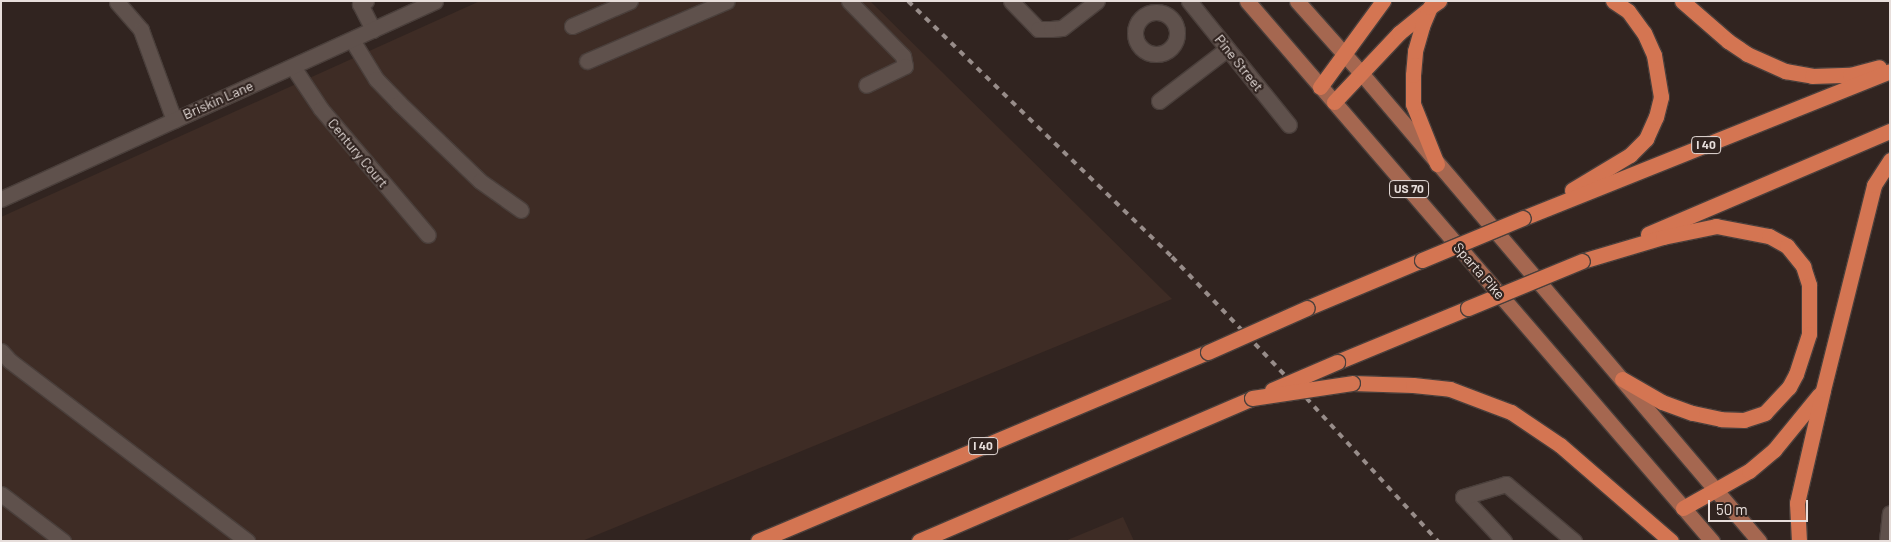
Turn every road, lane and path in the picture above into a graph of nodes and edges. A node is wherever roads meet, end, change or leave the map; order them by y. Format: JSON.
{"nodes":[{"id":1,"x":435,"y":1,"type":"edge"},
{"id":2,"x":630,"y":1,"type":"edge"},
{"id":3,"x":727,"y":1,"type":"edge"},
{"id":4,"x":849,"y":1,"type":"edge"},
{"id":5,"x":1011,"y":1,"type":"edge"},
{"id":6,"x":1097,"y":1,"type":"edge"},
{"id":7,"x":1247,"y":1,"type":"edge"},
{"id":8,"x":1296,"y":1,"type":"edge"},
{"id":9,"x":1384,"y":1,"type":"edge"},
{"id":10,"x":1613,"y":1,"type":"edge"},
{"id":11,"x":1682,"y":1,"type":"edge"},
{"id":12,"x":117,"y":2,"type":"edge"},
{"id":13,"x":361,"y":2,"type":"edge"},
{"id":14,"x":1189,"y":2,"type":"edge"},
{"id":15,"x":1435,"y":4,"type":"edge"},
{"id":16,"x":1171,"y":18,"type":"dead end"},
{"id":17,"x":572,"y":26,"type":"dead end"},
{"id":18,"x":373,"y":30,"type":"junction"},
{"id":19,"x":352,"y":40,"type":"junction"},
{"id":20,"x":1227,"y":48,"type":"junction"},
{"id":21,"x":1345,"y":57,"type":"junction"},
{"id":22,"x":587,"y":61,"type":"dead end"},
{"id":23,"x":1890,"y":64,"type":"edge"},
{"id":24,"x":294,"y":67,"type":"junction"},
{"id":25,"x":1890,"y":71,"type":"edge"},
{"id":26,"x":1362,"y":74,"type":"junction"},
{"id":27,"x":866,"y":85,"type":"dead end"},
{"id":28,"x":1320,"y":87,"type":"junction"},
{"id":29,"x":1159,"y":101,"type":"dead end"},
{"id":30,"x":1334,"y":102,"type":"junction"},
{"id":31,"x":174,"y":120,"type":"junction"},
{"id":32,"x":1289,"y":125,"type":"dead end"},
{"id":33,"x":1890,"y":131,"type":"edge"},
{"id":34,"x":1890,"y":160,"type":"edge"},
{"id":35,"x":1437,"y":164,"type":"junction"},
{"id":36,"x":1,"y":199,"type":"edge"},
{"id":37,"x":521,"y":210,"type":"dead end"},
{"id":38,"x":1523,"y":218,"type":"junction"},
{"id":39,"x":428,"y":235,"type":"dead end"},
{"id":40,"x":1582,"y":262,"type":"junction"},
{"id":41,"x":4,"y":360,"type":"edge"},
{"id":42,"x":1622,"y":380,"type":"junction"},
{"id":43,"x":1823,"y":390,"type":"junction"},
{"id":44,"x":1252,"y":398,"type":"junction"},
{"id":45,"x":1716,"y":491,"type":"junction"},
{"id":46,"x":1,"y":494,"type":"edge"},
{"id":47,"x":1683,"y":508,"type":"junction"},
{"id":48,"x":1890,"y":514,"type":"edge"},
{"id":49,"x":63,"y":541,"type":"edge"},
{"id":50,"x":247,"y":541,"type":"edge"},
{"id":51,"x":758,"y":541,"type":"edge"},
{"id":52,"x":919,"y":541,"type":"edge"},
{"id":53,"x":1504,"y":541,"type":"edge"},
{"id":54,"x":1574,"y":541,"type":"edge"},
{"id":55,"x":1671,"y":541,"type":"edge"},
{"id":56,"x":1712,"y":541,"type":"edge"},
{"id":57,"x":1759,"y":541,"type":"edge"},
{"id":58,"x":1799,"y":541,"type":"edge"},
{"id":59,"x":1888,"y":541,"type":"edge"}],
"edges":[{"from":1,"to":18,"type":"street","name":"Briskin Lane"},
{"from":2,"to":17,"type":"street"},
{"from":3,"to":22,"type":"street"},
{"from":4,"to":27,"type":"street"},
{"from":5,"to":6,"type":"street"},
{"from":7,"to":28,"type":"main road","name":"Sparta Pike","number":"US 70"},
{"from":8,"to":21,"type":"main road","number":"US 70"},
{"from":9,"to":21,"type":"highway"},
{"from":10,"to":38,"type":"highway"},
{"from":11,"to":23,"type":"highway"},
{"from":12,"to":31,"type":"street"},
{"from":13,"to":18,"type":"street"},
{"from":14,"to":16,"type":"street"},
{"from":14,"to":20,"type":"street","name":"Pine Street"},
{"from":15,"to":26,"type":"highway"},
{"from":15,"to":35,"type":"highway"},
{"from":18,"to":19,"type":"street","name":"Briskin Lane"},
{"from":19,"to":24,"type":"street","name":"Briskin Lane"},
{"from":19,"to":37,"type":"street"},
{"from":20,"to":29,"type":"street"},
{"from":20,"to":32,"type":"street","name":"Pine Street"},
{"from":21,"to":26,"type":"main road","number":"US 70"},
{"from":21,"to":28,"type":"highway"},
{"from":24,"to":31,"type":"street","name":"Briskin Lane"},
{"from":24,"to":39,"type":"street","name":"Century Court"},
{"from":25,"to":38,"type":"highway","number":"I 40"},
{"from":26,"to":30,"type":"highway"},
{"from":26,"to":35,"type":"main road","number":"US 70"},
{"from":28,"to":30,"type":"main road","name":"Sparta Pike","number":"US 70"},
{"from":30,"to":47,"type":"main road","name":"Sparta Pike","number":"US 70"},
{"from":31,"to":36,"type":"street","name":"Briskin Lane"},
{"from":33,"to":40,"type":"highway"},
{"from":34,"to":43,"type":"highway"},
{"from":35,"to":42,"type":"main road","number":"US 70"},
{"from":38,"to":51,"type":"highway","number":"I 40","bridge":true},
{"from":40,"to":42,"type":"highway"},
{"from":40,"to":44,"type":"highway","bridge":true},
{"from":41,"to":50,"type":"street"},
{"from":42,"to":45,"type":"main road","number":"US 70"},
{"from":43,"to":45,"type":"highway"},
{"from":43,"to":58,"type":"highway"},
{"from":44,"to":52,"type":"highway"},
{"from":44,"to":55,"type":"highway","bridge":true},
{"from":45,"to":47,"type":"highway"},
{"from":45,"to":57,"type":"main road","number":"US 70"},
{"from":46,"to":49,"type":"street"},
{"from":47,"to":56,"type":"main road","name":"Sparta Pike","number":"US 70"},
{"from":48,"to":59,"type":"street"},
{"from":53,"to":54,"type":"street"}]}
